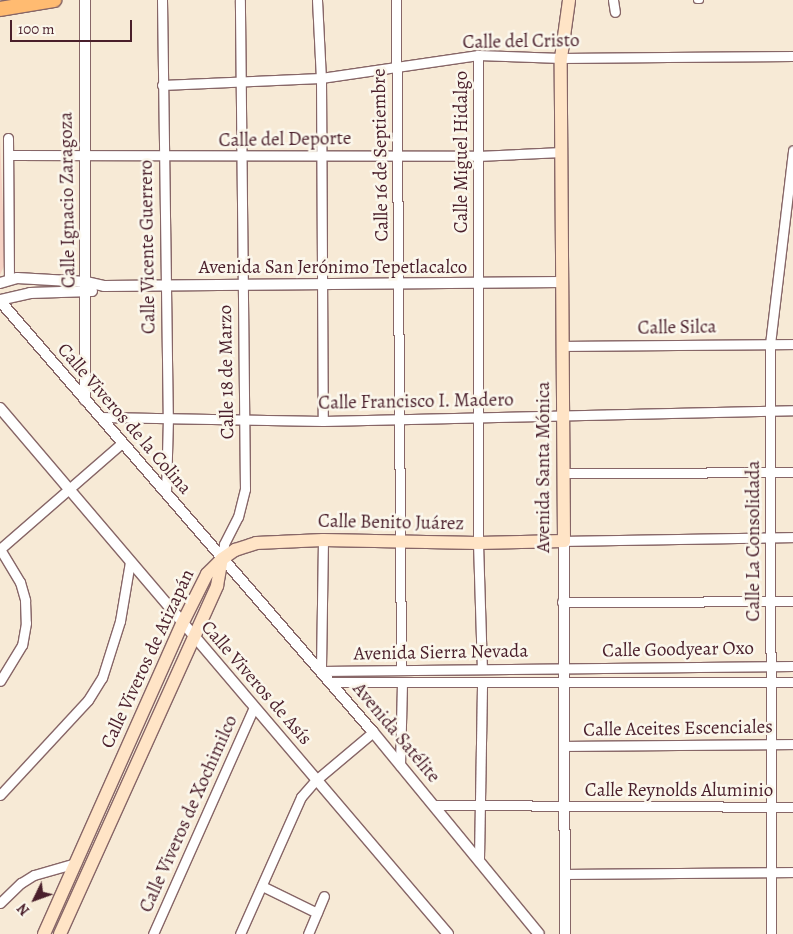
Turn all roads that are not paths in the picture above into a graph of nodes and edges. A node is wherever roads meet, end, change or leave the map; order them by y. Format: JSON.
{"nodes":[{"id":1,"x":54,"y":0,"type":"edge"},
{"id":2,"x":85,"y":0,"type":"edge"},
{"id":3,"x":162,"y":0,"type":"edge"},
{"id":4,"x":240,"y":0,"type":"edge"},
{"id":5,"x":317,"y":0,"type":"edge"},
{"id":6,"x":396,"y":0,"type":"edge"},
{"id":7,"x":569,"y":0,"type":"edge"},
{"id":8,"x":613,"y":0,"type":"edge"},
{"id":9,"x":0,"y":9,"type":"edge"},
{"id":10,"x":615,"y":12,"type":"dead end"},
{"id":11,"x":478,"y":55,"type":"junction"},
{"id":12,"x":793,"y":56,"type":"edge"},
{"id":13,"x":561,"y":58,"type":"junction"},
{"id":14,"x":396,"y":69,"type":"junction"},
{"id":15,"x":321,"y":78,"type":"junction"},
{"id":16,"x":241,"y":82,"type":"junction"},
{"id":17,"x":162,"y":85,"type":"junction"},
{"id":18,"x":8,"y":138,"type":"dead end"},
{"id":19,"x":793,"y":150,"type":"edge"},
{"id":20,"x":562,"y":152,"type":"junction"},
{"id":21,"x":9,"y":155,"type":"junction"},
{"id":22,"x":397,"y":155,"type":"junction"},
{"id":23,"x":84,"y":156,"type":"junction"},
{"id":24,"x":321,"y":156,"type":"junction"},
{"id":25,"x":477,"y":156,"type":"junction"},
{"id":26,"x":163,"y":157,"type":"junction"},
{"id":27,"x":241,"y":157,"type":"junction"},
{"id":28,"x":5,"y":281,"type":"edge"},
{"id":29,"x":562,"y":282,"type":"junction"},
{"id":30,"x":480,"y":284,"type":"junction"},
{"id":31,"x":399,"y":285,"type":"junction"},
{"id":32,"x":165,"y":286,"type":"junction"},
{"id":33,"x":322,"y":286,"type":"junction"},
{"id":34,"x":87,"y":287,"type":"junction"},
{"id":35,"x":242,"y":287,"type":"junction"},
{"id":36,"x":0,"y":300,"type":"edge"},
{"id":37,"x":770,"y":344,"type":"junction"},
{"id":38,"x":793,"y":344,"type":"edge"},
{"id":39,"x":562,"y":346,"type":"junction"},
{"id":40,"x":85,"y":400,"type":"junction"},
{"id":41,"x":0,"y":408,"type":"edge"},
{"id":42,"x":770,"y":410,"type":"junction"},
{"id":43,"x":793,"y":410,"type":"edge"},
{"id":44,"x":562,"y":415,"type":"junction"},
{"id":45,"x":100,"y":417,"type":"junction"},
{"id":46,"x":168,"y":417,"type":"junction"},
{"id":47,"x":479,"y":418,"type":"junction"},
{"id":48,"x":244,"y":420,"type":"junction"},
{"id":49,"x":399,"y":420,"type":"junction"},
{"id":50,"x":323,"y":421,"type":"junction"},
{"id":51,"x":122,"y":443,"type":"junction"},
{"id":52,"x":793,"y":472,"type":"edge"},
{"id":53,"x":563,"y":473,"type":"junction"},
{"id":54,"x":770,"y":473,"type":"junction"},
{"id":55,"x":68,"y":488,"type":"junction"},
{"id":56,"x":166,"y":493,"type":"junction"},
{"id":57,"x":770,"y":537,"type":"junction"},
{"id":58,"x":793,"y":537,"type":"edge"},
{"id":59,"x":323,"y":540,"type":"junction"},
{"id":60,"x":564,"y":541,"type":"junction"},
{"id":61,"x":399,"y":542,"type":"junction"},
{"id":62,"x":478,"y":543,"type":"junction"},
{"id":63,"x":0,"y":549,"type":"edge"},
{"id":64,"x":222,"y":559,"type":"junction"},
{"id":65,"x":130,"y":562,"type":"junction"},
{"id":66,"x":793,"y":601,"type":"edge"},
{"id":67,"x":562,"y":602,"type":"junction"},
{"id":68,"x":771,"y":602,"type":"junction"},
{"id":69,"x":182,"y":624,"type":"junction"},
{"id":70,"x":192,"y":636,"type":"junction"},
{"id":71,"x":771,"y":666,"type":"junction"},
{"id":72,"x":793,"y":666,"type":"edge"},
{"id":73,"x":563,"y":668,"type":"junction"},
{"id":74,"x":482,"y":669,"type":"junction"},
{"id":75,"x":401,"y":670,"type":"junction"},
{"id":76,"x":321,"y":672,"type":"junction"},
{"id":77,"x":0,"y":681,"type":"edge"},
{"id":78,"x":771,"y":681,"type":"junction"},
{"id":79,"x":330,"y":682,"type":"junction"},
{"id":80,"x":402,"y":682,"type":"junction"},
{"id":81,"x":482,"y":682,"type":"junction"},
{"id":82,"x":563,"y":682,"type":"junction"},
{"id":83,"x":793,"y":682,"type":"edge"},
{"id":84,"x":254,"y":707,"type":"junction"},
{"id":85,"x":373,"y":732,"type":"junction"},
{"id":86,"x":771,"y":744,"type":"junction"},
{"id":87,"x":793,"y":744,"type":"edge"},
{"id":88,"x":564,"y":746,"type":"junction"},
{"id":89,"x":400,"y":765,"type":"junction"},
{"id":90,"x":316,"y":780,"type":"junction"},
{"id":91,"x":0,"y":795,"type":"edge"},
{"id":92,"x":434,"y":805,"type":"junction"},
{"id":93,"x":480,"y":806,"type":"junction"},
{"id":94,"x":564,"y":806,"type":"junction"},
{"id":95,"x":771,"y":808,"type":"junction"},
{"id":96,"x":793,"y":808,"type":"edge"},
{"id":97,"x":479,"y":858,"type":"junction"},
{"id":98,"x":76,"y":863,"type":"junction"},
{"id":99,"x":771,"y":872,"type":"junction"},
{"id":100,"x":793,"y":872,"type":"edge"},
{"id":101,"x":566,"y":874,"type":"junction"},
{"id":102,"x":262,"y":886,"type":"junction"},
{"id":103,"x":324,"y":896,"type":"dead end"},
{"id":104,"x":0,"y":903,"type":"edge"},
{"id":105,"x":317,"y":913,"type":"junction"},
{"id":106,"x":52,"y":933,"type":"edge"},
{"id":107,"x":153,"y":934,"type":"edge"},
{"id":108,"x":240,"y":934,"type":"edge"},
{"id":109,"x":308,"y":934,"type":"edge"},
{"id":110,"x":448,"y":934,"type":"edge"},
{"id":111,"x":539,"y":934,"type":"edge"},
{"id":112,"x":565,"y":934,"type":"edge"},
{"id":113,"x":771,"y":934,"type":"edge"}],
"edges":[{"from":1,"to":9,"type":"main road"},
{"from":2,"to":23,"type":"street","name":"Calle Ignacio Zaragoza"},
{"from":3,"to":17,"type":"street","name":"Calle Vicente Guerrero"},
{"from":4,"to":16,"type":"street","name":"Calle 18 de Marzo"},
{"from":5,"to":15,"type":"street"},
{"from":6,"to":14,"type":"street","name":"Calle 16 de Septiembre"},
{"from":7,"to":13,"type":"main road","name":"Avenida Santa Mónica"},
{"from":8,"to":10,"type":"street"},
{"from":11,"to":13,"type":"street","name":"Calle del Cristo"},
{"from":11,"to":14,"type":"street","name":"Calle del Cristo"},
{"from":11,"to":25,"type":"street","name":"Calle Miguel Hidalgo"},
{"from":12,"to":13,"type":"street","name":"Calle del Cristo"},
{"from":13,"to":20,"type":"main road","name":"Avenida Santa Mónica"},
{"from":14,"to":15,"type":"street","name":"Calle del Cristo"},
{"from":14,"to":22,"type":"street","name":"Calle 16 de Septiembre"},
{"from":15,"to":16,"type":"street","name":"Calle del Cristo"},
{"from":15,"to":24,"type":"street"},
{"from":16,"to":17,"type":"street","name":"Calle del Cristo"},
{"from":16,"to":27,"type":"street","name":"Calle 18 de Marzo"},
{"from":17,"to":26,"type":"street","name":"Calle Vicente Guerrero"},
{"from":18,"to":21,"type":"street"},
{"from":19,"to":37,"type":"street","name":"Calle La Consolidada"},
{"from":20,"to":25,"type":"street","name":"Calle del Deporte"},
{"from":20,"to":29,"type":"main road","name":"Avenida Santa Mónica"},
{"from":21,"to":23,"type":"street","name":"Calle del Deporte"},
{"from":21,"to":28,"type":"street"},
{"from":22,"to":24,"type":"street","name":"Calle del Deporte"},
{"from":22,"to":25,"type":"street","name":"Calle del Deporte"},
{"from":22,"to":31,"type":"street","name":"Calle 16 de Septiembre"},
{"from":23,"to":26,"type":"street","name":"Calle del Deporte"},
{"from":23,"to":34,"type":"street","name":"Calle Ignacio Zaragoza"},
{"from":24,"to":27,"type":"street","name":"Calle del Deporte"},
{"from":24,"to":33,"type":"street"},
{"from":25,"to":30,"type":"street","name":"Calle Miguel Hidalgo"},
{"from":26,"to":27,"type":"street","name":"Calle del Deporte"},
{"from":26,"to":32,"type":"street","name":"Calle Vicente Guerrero"},
{"from":27,"to":35,"type":"street","name":"Calle 18 de Marzo"},
{"from":28,"to":34,"type":"street","name":"Avenida San Jerónimo Tepetlacalco"},
{"from":29,"to":30,"type":"street","name":"Avenida San Jerónimo Tepetlacalco"},
{"from":29,"to":39,"type":"main road","name":"Avenida Santa Mónica"},
{"from":30,"to":31,"type":"street","name":"Avenida San Jerónimo Tepetlacalco"},
{"from":30,"to":47,"type":"street","name":"Calle Miguel Hidalgo"},
{"from":31,"to":33,"type":"street","name":"Avenida San Jerónimo Tepetlacalco"},
{"from":31,"to":49,"type":"street","name":"Calle 16 de Septiembre"},
{"from":32,"to":34,"type":"street","name":"Avenida San Jerónimo Tepetlacalco"},
{"from":32,"to":35,"type":"street","name":"Avenida San Jerónimo Tepetlacalco"},
{"from":32,"to":46,"type":"street","name":"Calle Vicente Guerrero"},
{"from":33,"to":35,"type":"street","name":"Avenida San Jerónimo Tepetlacalco"},
{"from":33,"to":50,"type":"street"},
{"from":34,"to":36,"type":"street","name":"Avenida San Jerónimo Tepetlacalco"},
{"from":34,"to":40,"type":"street","name":"Calle Ignacio Zaragoza"},
{"from":35,"to":48,"type":"street","name":"Calle 18 de Marzo"},
{"from":36,"to":40,"type":"street","name":"Calle Viveros de la Colina"},
{"from":37,"to":38,"type":"street","name":"Calle Silca"},
{"from":37,"to":39,"type":"street","name":"Calle Silca"},
{"from":37,"to":42,"type":"street","name":"Calle La Consolidada"},
{"from":39,"to":44,"type":"main road","name":"Avenida Santa Mónica"},
{"from":40,"to":45,"type":"street","name":"Calle Viveros de la Colina"},
{"from":41,"to":55,"type":"street","name":"Calle Viveros de Asís"},
{"from":42,"to":43,"type":"street","name":"Calle Francisco I. Madero"},
{"from":42,"to":44,"type":"street","name":"Calle Francisco I. Madero"},
{"from":42,"to":54,"type":"street","name":"Calle La Consolidada"},
{"from":44,"to":47,"type":"street","name":"Calle Francisco I. Madero"},
{"from":44,"to":53,"type":"main road","name":"Avenida Santa Mónica"},
{"from":45,"to":46,"type":"street","name":"Calle Francisco I. Madero"},
{"from":45,"to":51,"type":"street","name":"Calle Viveros de la Colina"},
{"from":46,"to":48,"type":"street","name":"Calle Francisco I. Madero"},
{"from":46,"to":56,"type":"street","name":"Calle Vicente Guerrero"},
{"from":47,"to":49,"type":"street","name":"Calle Francisco I. Madero"},
{"from":47,"to":62,"type":"street","name":"Calle Miguel Hidalgo"},
{"from":48,"to":50,"type":"street","name":"Calle Francisco I. Madero"},
{"from":48,"to":64,"type":"street","name":"Calle 18 de Marzo"},
{"from":49,"to":50,"type":"street","name":"Calle Francisco I. Madero"},
{"from":49,"to":61,"type":"street","name":"Calle 16 de Septiembre"},
{"from":51,"to":55,"type":"street"},
{"from":51,"to":56,"type":"street","name":"Calle Viveros de la Colina"},
{"from":52,"to":54,"type":"street"},
{"from":53,"to":54,"type":"street"},
{"from":53,"to":60,"type":"main road","name":"Avenida Santa Mónica"},
{"from":54,"to":57,"type":"street","name":"Calle La Consolidada"},
{"from":55,"to":63,"type":"street"},
{"from":55,"to":65,"type":"street","name":"Calle Viveros de Asís"},
{"from":56,"to":64,"type":"street","name":"Calle Viveros de la Colina"},
{"from":57,"to":58,"type":"street"},
{"from":57,"to":60,"type":"street"},
{"from":57,"to":68,"type":"street","name":"Calle La Consolidada"},
{"from":59,"to":61,"type":"main road","name":"Calle Benito Juárez"},
{"from":59,"to":64,"type":"main road","name":"Calle Benito Juárez"},
{"from":59,"to":76,"type":"street"},
{"from":60,"to":62,"type":"main road","name":"Calle Benito Juárez"},
{"from":60,"to":67,"type":"street","name":"Avenida Santa Mónica"},
{"from":61,"to":62,"type":"main road","name":"Calle Benito Juárez"},
{"from":61,"to":75,"type":"street","name":"Calle 16 de Septiembre"},
{"from":62,"to":74,"type":"street","name":"Calle Miguel Hidalgo"},
{"from":63,"to":77,"type":"street"},
{"from":64,"to":69,"type":"main road","name":"Calle Viveros de Atizapán"},
{"from":64,"to":70,"type":"main road","name":"Calle Viveros de Atizapán"},
{"from":64,"to":76,"type":"street","name":"Avenida Satélite"},
{"from":65,"to":69,"type":"street","name":"Calle Viveros de Asís"},
{"from":65,"to":91,"type":"street"},
{"from":66,"to":68,"type":"street"},
{"from":67,"to":68,"type":"street"},
{"from":67,"to":73,"type":"street","name":"Avenida Santa Mónica"},
{"from":68,"to":71,"type":"street","name":"Calle La Consolidada"},
{"from":69,"to":70,"type":"street","name":"Calle Viveros de Asís"},
{"from":69,"to":98,"type":"main road","name":"Calle Viveros de Atizapán"},
{"from":70,"to":84,"type":"street","name":"Calle Viveros de Asís"},
{"from":70,"to":106,"type":"main road","name":"Calle Viveros de Atizapán"},
{"from":71,"to":72,"type":"street","name":"Calle Goodyear Oxo"},
{"from":71,"to":73,"type":"street","name":"Calle Goodyear Oxo"},
{"from":71,"to":78,"type":"street","name":"Calle La Consolidada"},
{"from":73,"to":74,"type":"street","name":"Avenida Sierra Nevada"},
{"from":73,"to":82,"type":"street","name":"Avenida Santa Mónica"},
{"from":74,"to":75,"type":"street","name":"Avenida Sierra Nevada"},
{"from":75,"to":76,"type":"street","name":"Avenida Sierra Nevada"},
{"from":76,"to":79,"type":"street","name":"Avenida Satélite"},
{"from":78,"to":82,"type":"street","name":"Calle Goodyear Oxo"},
{"from":78,"to":83,"type":"street","name":"Calle Goodyear Oxo"},
{"from":78,"to":86,"type":"street","name":"Calle La Consolidada"},
{"from":79,"to":80,"type":"street","name":"Avenida Sierra Nevada"},
{"from":79,"to":85,"type":"street","name":"Avenida Satélite"},
{"from":80,"to":81,"type":"street","name":"Avenida Sierra Nevada"},
{"from":80,"to":89,"type":"street"},
{"from":81,"to":82,"type":"street","name":"Avenida Sierra Nevada"},
{"from":81,"to":93,"type":"street"},
{"from":82,"to":88,"type":"street","name":"Avenida Santa Mónica"},
{"from":84,"to":90,"type":"street","name":"Calle Viveros de Asís"},
{"from":84,"to":107,"type":"street","name":"Calle Viveros de Xochimilco"},
{"from":85,"to":89,"type":"street","name":"Avenida Satélite"},
{"from":85,"to":90,"type":"street"},
{"from":86,"to":87,"type":"street","name":"Calle Aceites Escenciales"},
{"from":86,"to":88,"type":"street","name":"Calle Aceites Escenciales"},
{"from":86,"to":95,"type":"street","name":"Calle La Consolidada"},
{"from":88,"to":94,"type":"street","name":"Avenida Santa Mónica"},
{"from":89,"to":92,"type":"street","name":"Avenida Satélite"},
{"from":90,"to":102,"type":"street"},
{"from":90,"to":110,"type":"street","name":"Calle Viveros de Asís"},
{"from":92,"to":93,"type":"street","name":"Calle Reynolds Aluminio"},
{"from":92,"to":97,"type":"street","name":"Avenida Satélite"},
{"from":93,"to":94,"type":"street","name":"Calle Reynolds Aluminio"},
{"from":93,"to":97,"type":"street"},
{"from":94,"to":95,"type":"street","name":"Calle Reynolds Aluminio"},
{"from":94,"to":101,"type":"street","name":"Avenida Santa Mónica"},
{"from":95,"to":96,"type":"street","name":"Calle Reynolds Aluminio"},
{"from":95,"to":99,"type":"street","name":"Calle La Consolidada"},
{"from":97,"to":111,"type":"street","name":"Avenida Satélite"},
{"from":98,"to":104,"type":"street"},
{"from":98,"to":106,"type":"main road","name":"Calle Viveros de Atizapán"},
{"from":99,"to":100,"type":"street"},
{"from":99,"to":101,"type":"street"},
{"from":99,"to":113,"type":"street","name":"Calle La Consolidada"},
{"from":101,"to":112,"type":"street","name":"Avenida Santa Mónica"},
{"from":102,"to":105,"type":"street"},
{"from":102,"to":108,"type":"street"},
{"from":103,"to":105,"type":"street"},
{"from":105,"to":109,"type":"street"}]}
